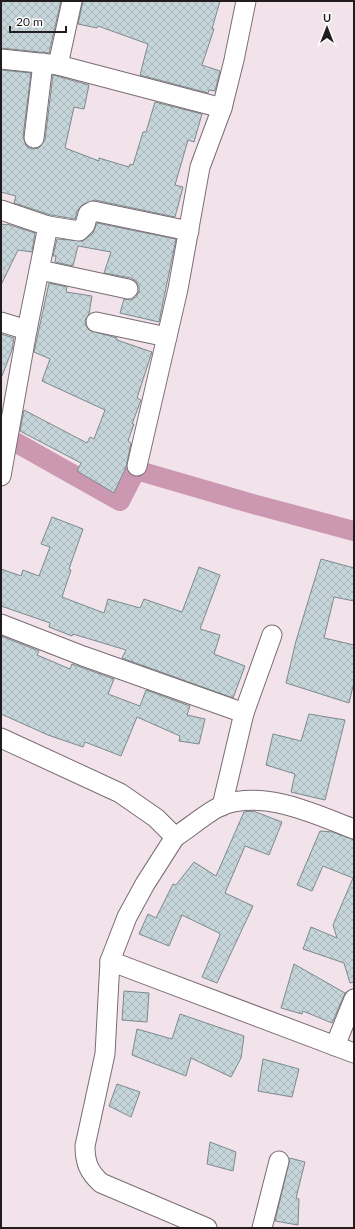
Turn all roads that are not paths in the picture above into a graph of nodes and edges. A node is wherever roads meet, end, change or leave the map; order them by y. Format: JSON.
{"nodes":[{"id":1,"x":72,"y":1,"type":"edge"},
{"id":2,"x":246,"y":1,"type":"edge"},
{"id":3,"x":1,"y":58,"type":"edge"},
{"id":4,"x":50,"y":64,"type":"junction"},
{"id":5,"x":222,"y":108,"type":"junction"},
{"id":6,"x":34,"y":138,"type":"dead end"},
{"id":7,"x":1,"y":210,"type":"edge"},
{"id":8,"x":48,"y":226,"type":"junction"},
{"id":9,"x":189,"y":231,"type":"junction"},
{"id":10,"x":40,"y":270,"type":"junction"},
{"id":11,"x":128,"y":289,"type":"dead end"},
{"id":12,"x":1,"y":322,"type":"edge"},
{"id":13,"x":96,"y":322,"type":"dead end"},
{"id":14,"x":27,"y":330,"type":"junction"},
{"id":15,"x":167,"y":337,"type":"junction"},
{"id":16,"x":137,"y":466,"type":"dead end"},
{"id":17,"x":1,"y":476,"type":"edge"},
{"id":18,"x":1,"y":624,"type":"edge"},
{"id":19,"x":272,"y":635,"type":"dead end"},
{"id":20,"x":244,"y":713,"type":"junction"},
{"id":21,"x":1,"y":738,"type":"edge"},
{"id":22,"x":222,"y":806,"type":"junction"},
{"id":23,"x":354,"y":829,"type":"edge"},
{"id":24,"x":175,"y":838,"type":"junction"},
{"id":25,"x":110,"y":961,"type":"junction"},
{"id":26,"x":354,"y":999,"type":"edge"},
{"id":27,"x":335,"y":1046,"type":"junction"},
{"id":28,"x":354,"y":1053,"type":"edge"},
{"id":29,"x":279,"y":1161,"type":"dead end"},
{"id":30,"x":207,"y":1228,"type":"edge"},
{"id":31,"x":262,"y":1228,"type":"edge"}],
"edges":[{"from":1,"to":4,"type":"street"},
{"from":2,"to":5,"type":"street"},
{"from":3,"to":4,"type":"street"},
{"from":4,"to":5,"type":"street"},
{"from":4,"to":6,"type":"street"},
{"from":5,"to":9,"type":"street"},
{"from":7,"to":8,"type":"street"},
{"from":8,"to":9,"type":"street"},
{"from":8,"to":10,"type":"street"},
{"from":9,"to":15,"type":"street"},
{"from":10,"to":11,"type":"street"},
{"from":10,"to":14,"type":"street"},
{"from":12,"to":14,"type":"street"},
{"from":13,"to":15,"type":"street"},
{"from":14,"to":17,"type":"street"},
{"from":15,"to":16,"type":"street"},
{"from":18,"to":20,"type":"street"},
{"from":19,"to":20,"type":"street"},
{"from":20,"to":22,"type":"street"},
{"from":21,"to":24,"type":"street"},
{"from":22,"to":23,"type":"street"},
{"from":22,"to":24,"type":"street"},
{"from":24,"to":25,"type":"street"},
{"from":25,"to":27,"type":"street"},
{"from":25,"to":30,"type":"street"},
{"from":26,"to":27,"type":"street"},
{"from":27,"to":28,"type":"street"},
{"from":29,"to":31,"type":"street"}]}
